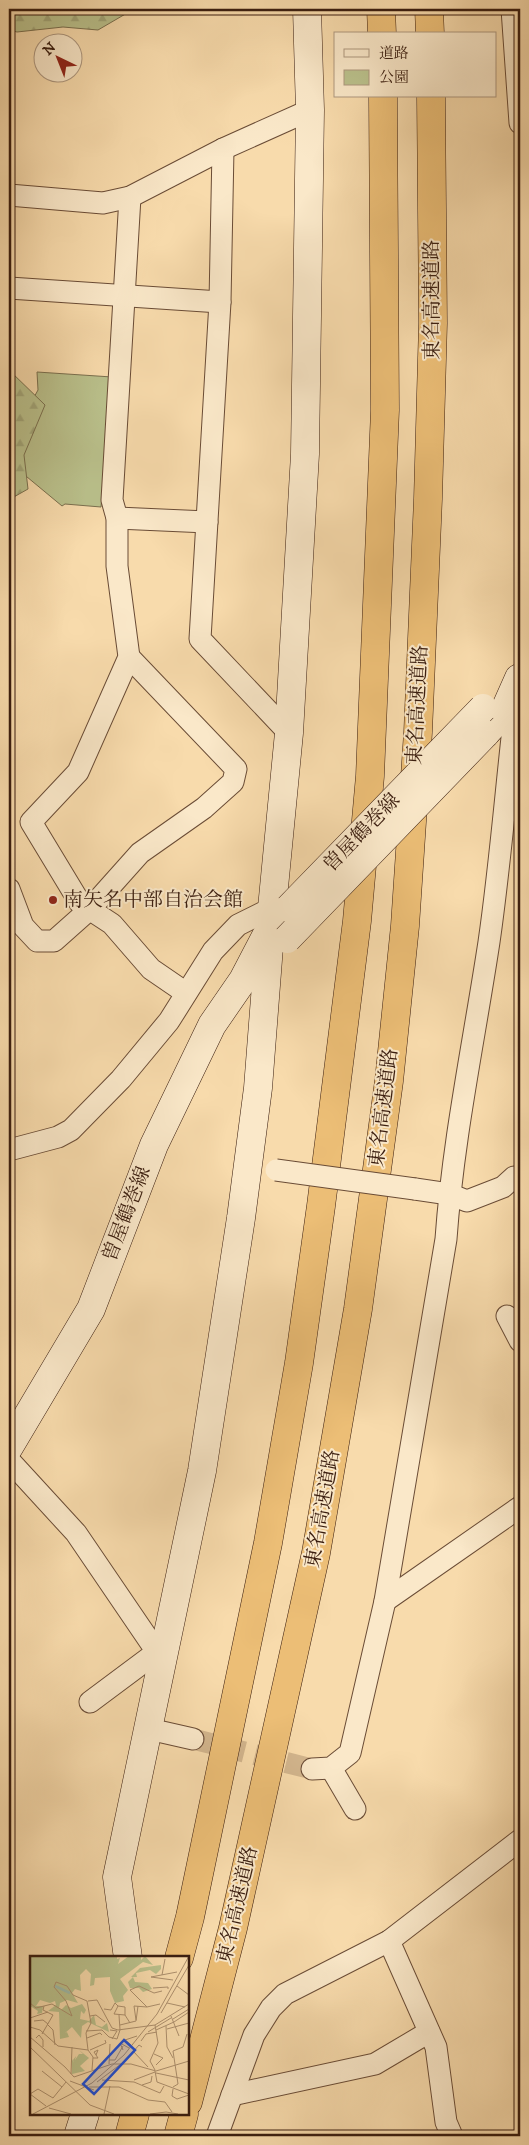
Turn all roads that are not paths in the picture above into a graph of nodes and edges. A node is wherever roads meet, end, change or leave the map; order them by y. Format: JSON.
{"nodes":[{"id":1,"x":307,"y":9,"type":"edge"},
{"id":2,"x":381,"y":9,"type":"edge"},
{"id":3,"x":429,"y":9,"type":"edge"},
{"id":4,"x":512,"y":9,"type":"edge"},
{"id":5,"x":382,"y":32,"type":"edge"},
{"id":6,"x":430,"y":32,"type":"edge"},
{"id":7,"x":519,"y":85,"type":"edge"},
{"id":8,"x":384,"y":98,"type":"edge"},
{"id":9,"x":431,"y":98,"type":"edge"},
{"id":10,"x":310,"y":110,"type":"junction"},
{"id":11,"x":520,"y":124,"type":"edge"},
{"id":12,"x":223,"y":149,"type":"junction"},
{"id":13,"x":9,"y":195,"type":"edge"},
{"id":14,"x":130,"y":197,"type":"junction"},
{"id":15,"x":9,"y":288,"type":"edge"},
{"id":16,"x":125,"y":296,"type":"junction"},
{"id":17,"x":220,"y":302,"type":"junction"},
{"id":18,"x":117,"y":518,"type":"junction"},
{"id":19,"x":207,"y":522,"type":"junction"},
{"id":20,"x":129,"y":657,"type":"junction"},
{"id":21,"x":520,"y":674,"type":"edge"},
{"id":22,"x":289,"y":733,"type":"junction"},
{"id":23,"x":513,"y":814,"type":"edge"},
{"id":24,"x":9,"y":889,"type":"edge"},
{"id":25,"x":90,"y":909,"type":"junction"},
{"id":26,"x":277,"y":928,"type":"junction"},
{"id":27,"x":186,"y":993,"type":"junction"},
{"id":28,"x":9,"y":1150,"type":"edge"},
{"id":29,"x":248,"y":1166,"type":"junction"},
{"id":30,"x":520,"y":1177,"type":"edge"},
{"id":31,"x":449,"y":1194,"type":"junction"},
{"id":32,"x":507,"y":1316,"type":"dead end"},
{"id":33,"x":520,"y":1341,"type":"edge"},
{"id":34,"x":9,"y":1447,"type":"edge"},
{"id":35,"x":9,"y":1460,"type":"edge"},
{"id":36,"x":520,"y":1507,"type":"edge"},
{"id":37,"x":385,"y":1601,"type":"junction"},
{"id":38,"x":160,"y":1657,"type":"junction"},
{"id":39,"x":90,"y":1702,"type":"dead end"},
{"id":40,"x":149,"y":1728,"type":"junction"},
{"id":41,"x":193,"y":1740,"type":"tunnel mouth"},
{"id":42,"x":355,"y":1809,"type":"dead end"},
{"id":43,"x":520,"y":1840,"type":"edge"},
{"id":44,"x":389,"y":1941,"type":"junction"},
{"id":45,"x":128,"y":1956,"type":"edge"},
{"id":46,"x":180,"y":1956,"type":"edge"},
{"id":47,"x":429,"y":2032,"type":"junction"},
{"id":48,"x":232,"y":2095,"type":"junction"},
{"id":49,"x":189,"y":2098,"type":"edge"},
{"id":50,"x":85,"y":2115,"type":"edge"},
{"id":51,"x":135,"y":2115,"type":"edge"},
{"id":52,"x":184,"y":2115,"type":"edge"},
{"id":53,"x":78,"y":2136,"type":"edge"},
{"id":54,"x":129,"y":2136,"type":"edge"},
{"id":55,"x":178,"y":2136,"type":"edge"},
{"id":56,"x":217,"y":2136,"type":"edge"},
{"id":57,"x":452,"y":2136,"type":"edge"}],
"edges":[{"from":1,"to":10,"type":"street"},
{"from":2,"to":5,"type":"highway"},
{"from":3,"to":6,"type":"highway"},
{"from":4,"to":7,"type":"street"},
{"from":7,"to":11,"type":"street"},
{"from":8,"to":46,"type":"highway"},
{"from":9,"to":49,"type":"highway","name":"東名高速道路"},
{"from":10,"to":12,"type":"street"},
{"from":10,"to":22,"type":"street"},
{"from":12,"to":14,"type":"street"},
{"from":12,"to":17,"type":"street"},
{"from":13,"to":14,"type":"street"},
{"from":14,"to":16,"type":"street"},
{"from":15,"to":16,"type":"street"},
{"from":16,"to":17,"type":"street"},
{"from":16,"to":18,"type":"street"},
{"from":17,"to":19,"type":"street"},
{"from":18,"to":19,"type":"street"},
{"from":18,"to":20,"type":"street"},
{"from":19,"to":22,"type":"street"},
{"from":20,"to":25,"type":"street"},
{"from":20,"to":25,"type":"street"},
{"from":21,"to":23,"type":"street"},
{"from":21,"to":26,"type":"street","name":"曽屋鶴巻線","bridge":true},
{"from":22,"to":26,"type":"street"},
{"from":23,"to":31,"type":"street"},
{"from":24,"to":25,"type":"street"},
{"from":25,"to":27,"type":"street"},
{"from":26,"to":27,"type":"street"},
{"from":26,"to":29,"type":"street"},
{"from":26,"to":34,"type":"street","name":"曽屋鶴巻線"},
{"from":27,"to":28,"type":"street"},
{"from":29,"to":31,"type":"street","bridge":true},
{"from":29,"to":38,"type":"street"},
{"from":30,"to":31,"type":"street"},
{"from":31,"to":37,"type":"street"},
{"from":32,"to":33,"type":"street"},
{"from":35,"to":38,"type":"street"},
{"from":36,"to":37,"type":"street"},
{"from":37,"to":42,"type":"street"},
{"from":38,"to":39,"type":"street"},
{"from":38,"to":40,"type":"street"},
{"from":40,"to":41,"type":"street"},
{"from":40,"to":45,"type":"street"},
{"from":43,"to":44,"type":"street"},
{"from":44,"to":47,"type":"street"},
{"from":44,"to":48,"type":"street"},
{"from":47,"to":48,"type":"street"},
{"from":47,"to":57,"type":"street"},
{"from":48,"to":56,"type":"street"},
{"from":50,"to":53,"type":"street"},
{"from":51,"to":54,"type":"highway"},
{"from":52,"to":55,"type":"highway"}]}
